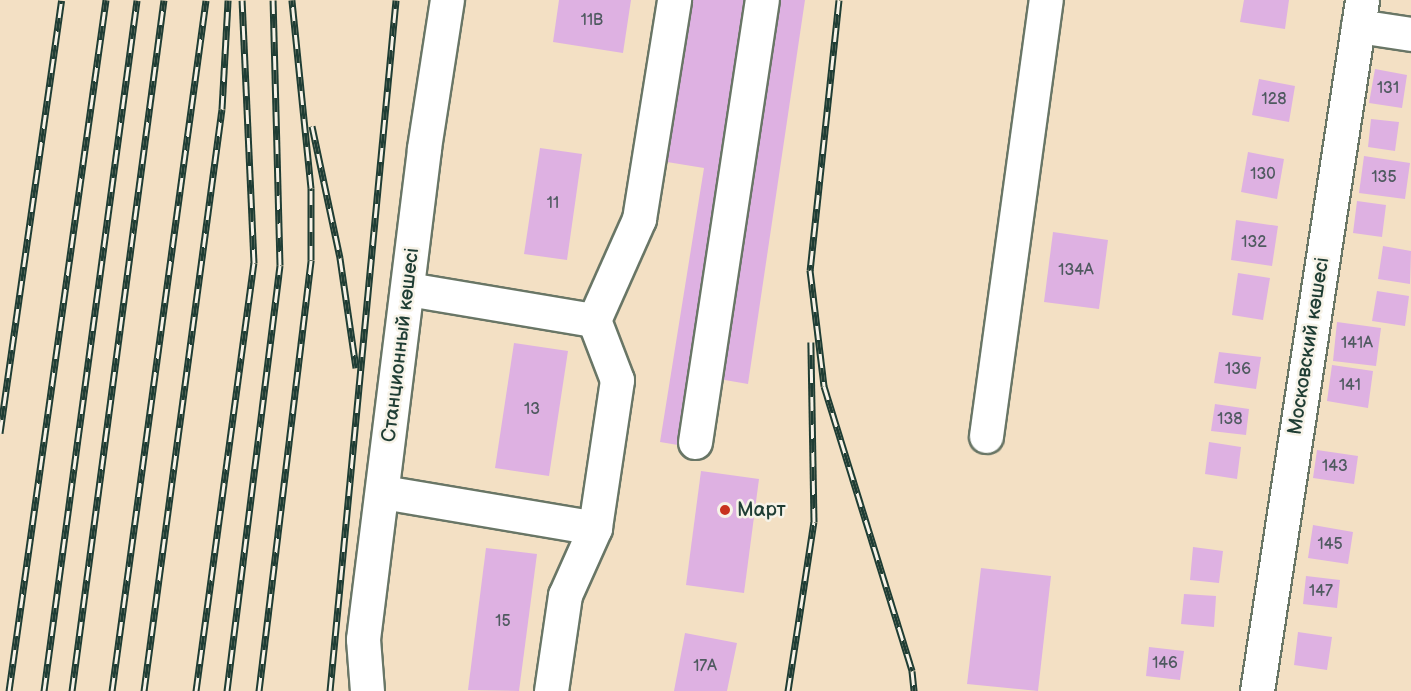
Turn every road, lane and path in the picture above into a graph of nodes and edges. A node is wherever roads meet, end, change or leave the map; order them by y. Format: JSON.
{"nodes":[{"id":1,"x":447,"y":0,"type":"edge"},
{"id":2,"x":674,"y":0,"type":"edge"},
{"id":3,"x":762,"y":0,"type":"edge"},
{"id":4,"x":1046,"y":0,"type":"edge"},
{"id":5,"x":1360,"y":13,"type":"edge"},
{"id":6,"x":1411,"y":34,"type":"edge"},
{"id":7,"x":408,"y":289,"type":"junction"},
{"id":8,"x":594,"y":320,"type":"junction"},
{"id":9,"x":986,"y":436,"type":"dead end"},
{"id":10,"x":695,"y":442,"type":"dead end"},
{"id":11,"x":383,"y":492,"type":"junction"},
{"id":12,"x":595,"y":528,"type":"junction"},
{"id":13,"x":367,"y":691,"type":"edge"},
{"id":14,"x":551,"y":691,"type":"edge"},
{"id":15,"x":1257,"y":691,"type":"edge"}],
"edges":[{"from":1,"to":7,"type":"street","name":"Станционный көшесі"},
{"from":2,"to":8,"type":"street"},
{"from":3,"to":10,"type":"street"},
{"from":4,"to":9,"type":"street"},
{"from":5,"to":6,"type":"street"},
{"from":5,"to":15,"type":"street","name":"Московский көшесі"},
{"from":7,"to":8,"type":"street"},
{"from":7,"to":11,"type":"street","name":"Станционный көшесі"},
{"from":8,"to":12,"type":"street"},
{"from":11,"to":12,"type":"street"},
{"from":11,"to":13,"type":"street","name":"Станционный көшесі"},
{"from":12,"to":14,"type":"street"}]}
